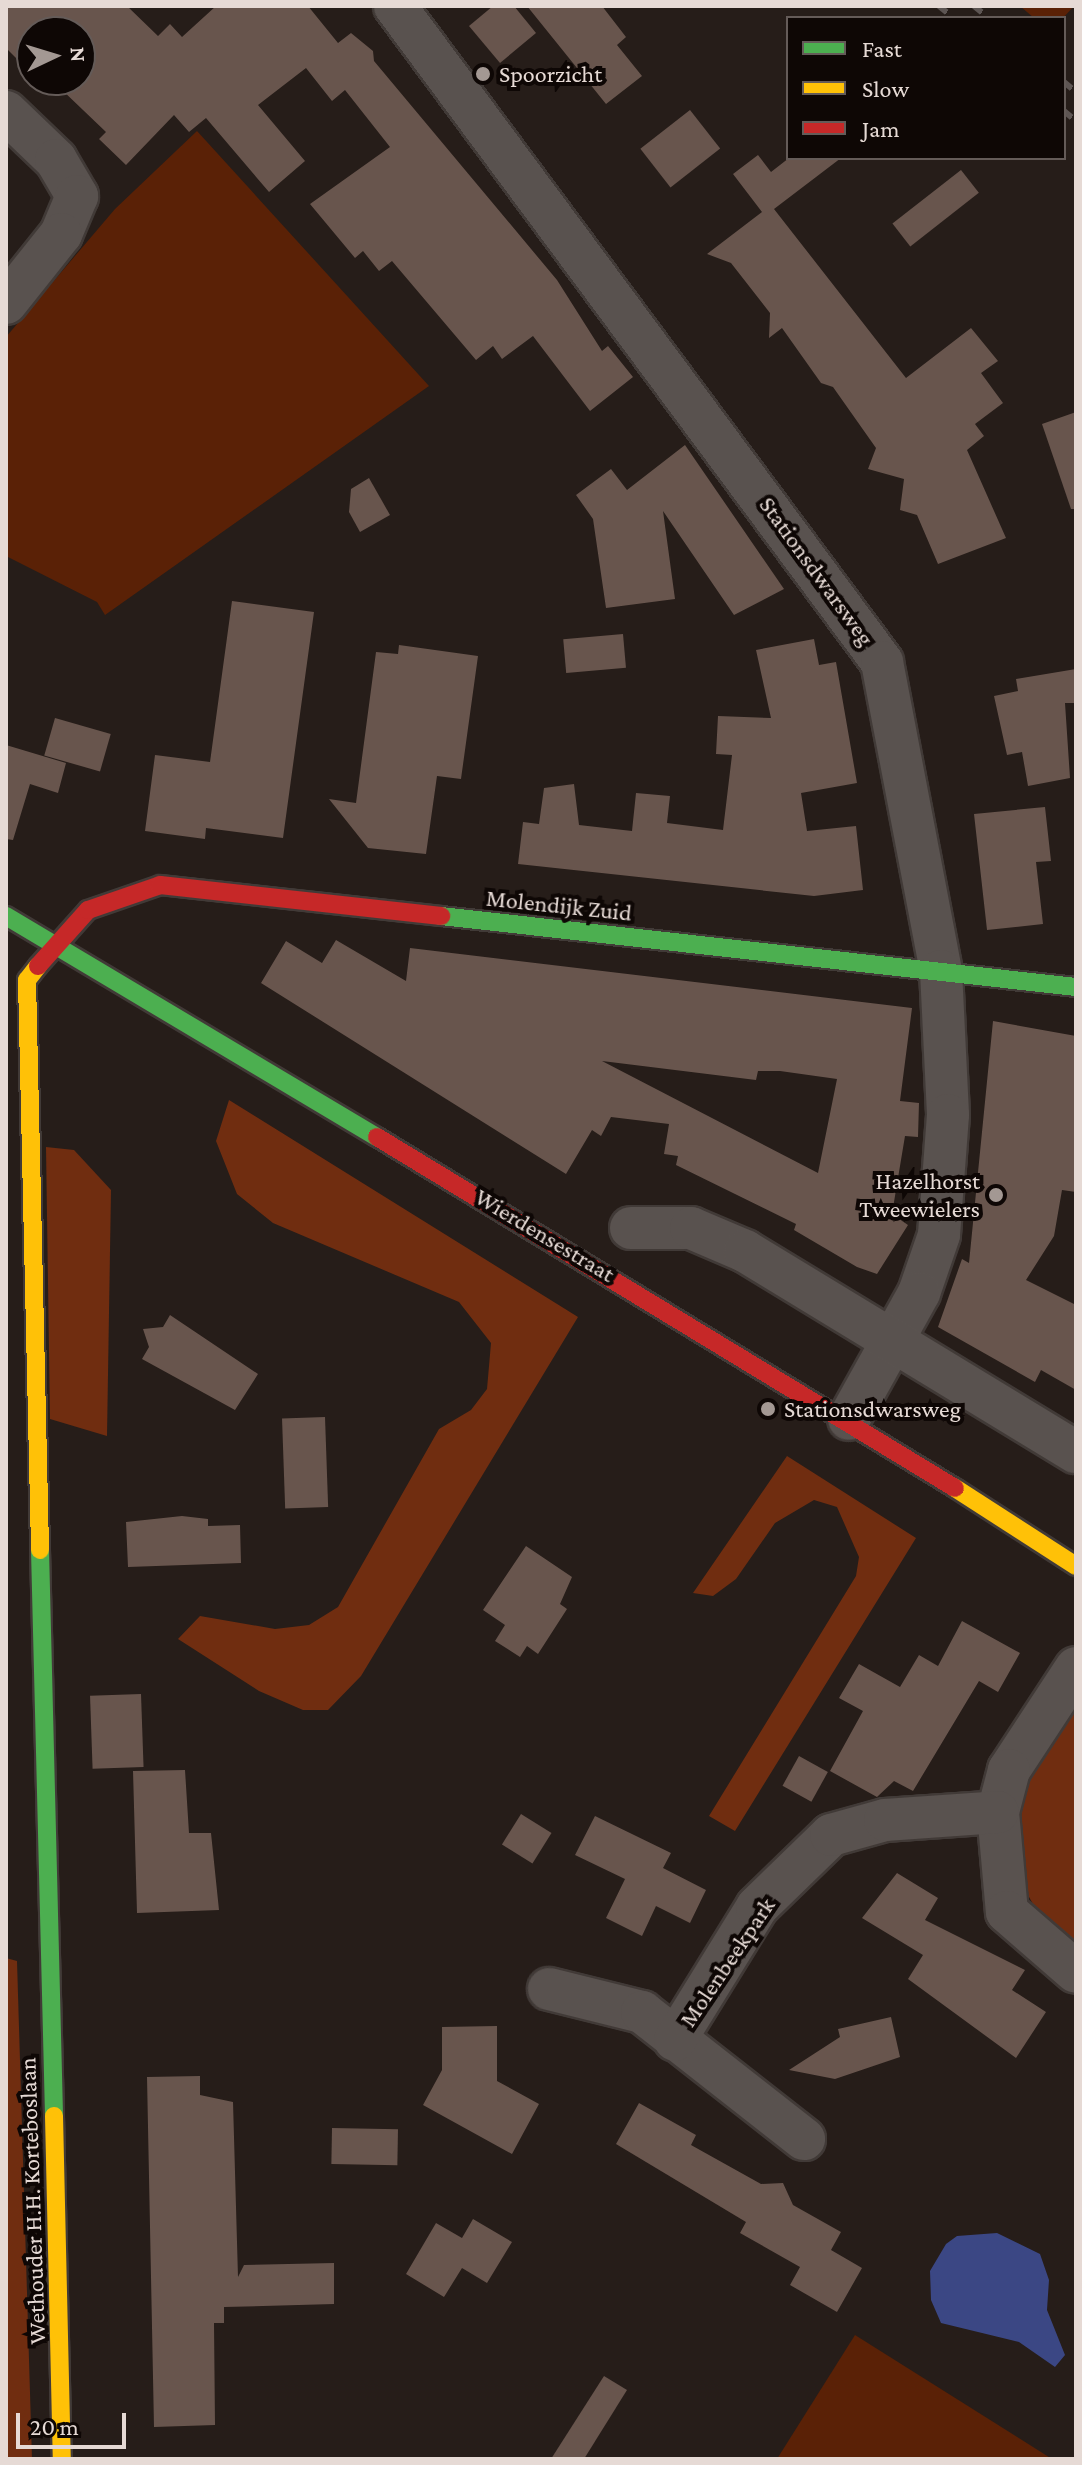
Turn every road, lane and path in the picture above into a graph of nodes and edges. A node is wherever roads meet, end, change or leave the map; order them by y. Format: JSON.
{"nodes":[{"id":1,"x":395,"y":6,"type":"edge"},
{"id":2,"x":6,"y":112,"type":"edge"},
{"id":3,"x":6,"y":303,"type":"edge"},
{"id":4,"x":6,"y":916,"type":"edge"},
{"id":5,"x":56,"y":944,"type":"junction"},
{"id":6,"x":941,"y":971,"type":"junction"},
{"id":7,"x":17,"y":977,"type":"edge"},
{"id":8,"x":1076,"y":987,"type":"edge"},
{"id":9,"x":631,"y":1228,"type":"dead end"},
{"id":10,"x":891,"y":1346,"type":"junction"},
{"id":11,"x":849,"y":1419,"type":"junction"},
{"id":12,"x":1076,"y":1452,"type":"edge"},
{"id":13,"x":1076,"y":1566,"type":"edge"},
{"id":14,"x":1076,"y":1668,"type":"edge"},
{"id":15,"x":998,"y":1812,"type":"junction"},
{"id":16,"x":1076,"y":1972,"type":"edge"},
{"id":17,"x":549,"y":1989,"type":"dead end"},
{"id":18,"x":675,"y":2040,"type":"junction"},
{"id":19,"x":804,"y":2139,"type":"dead end"},
{"id":20,"x":62,"y":2459,"type":"edge"}],
"edges":[{"from":1,"to":6,"type":"street","name":"Stationsdwarsweg"},
{"from":2,"to":3,"type":"street"},
{"from":4,"to":5,"type":"street","name":"Wierdensestraat"},
{"from":5,"to":6,"type":"street","name":"Molendijk Zuid"},
{"from":5,"to":7,"type":"street","name":"Wethouder H.H. Korteboslaan"},
{"from":5,"to":11,"type":"street","name":"Wierdensestraat"},
{"from":6,"to":8,"type":"street","name":"Molendijk Zuid"},
{"from":6,"to":10,"type":"street","name":"Stationsdwarsweg"},
{"from":7,"to":20,"type":"street","name":"Wethouder H.H. Korteboslaan"},
{"from":9,"to":10,"type":"street","name":"Wierdensestraat"},
{"from":10,"to":11,"type":"street","name":"Stationsdwarsweg"},
{"from":10,"to":12,"type":"street","name":"Wierdensestraat"},
{"from":11,"to":13,"type":"street","name":"Wierdensestraat"},
{"from":14,"to":15,"type":"street"},
{"from":15,"to":16,"type":"street"},
{"from":15,"to":18,"type":"street","name":"Molenbeekpark"},
{"from":17,"to":18,"type":"street","name":"Molenbeekpark"},
{"from":18,"to":19,"type":"street","name":"Molenbeekpark"}]}
